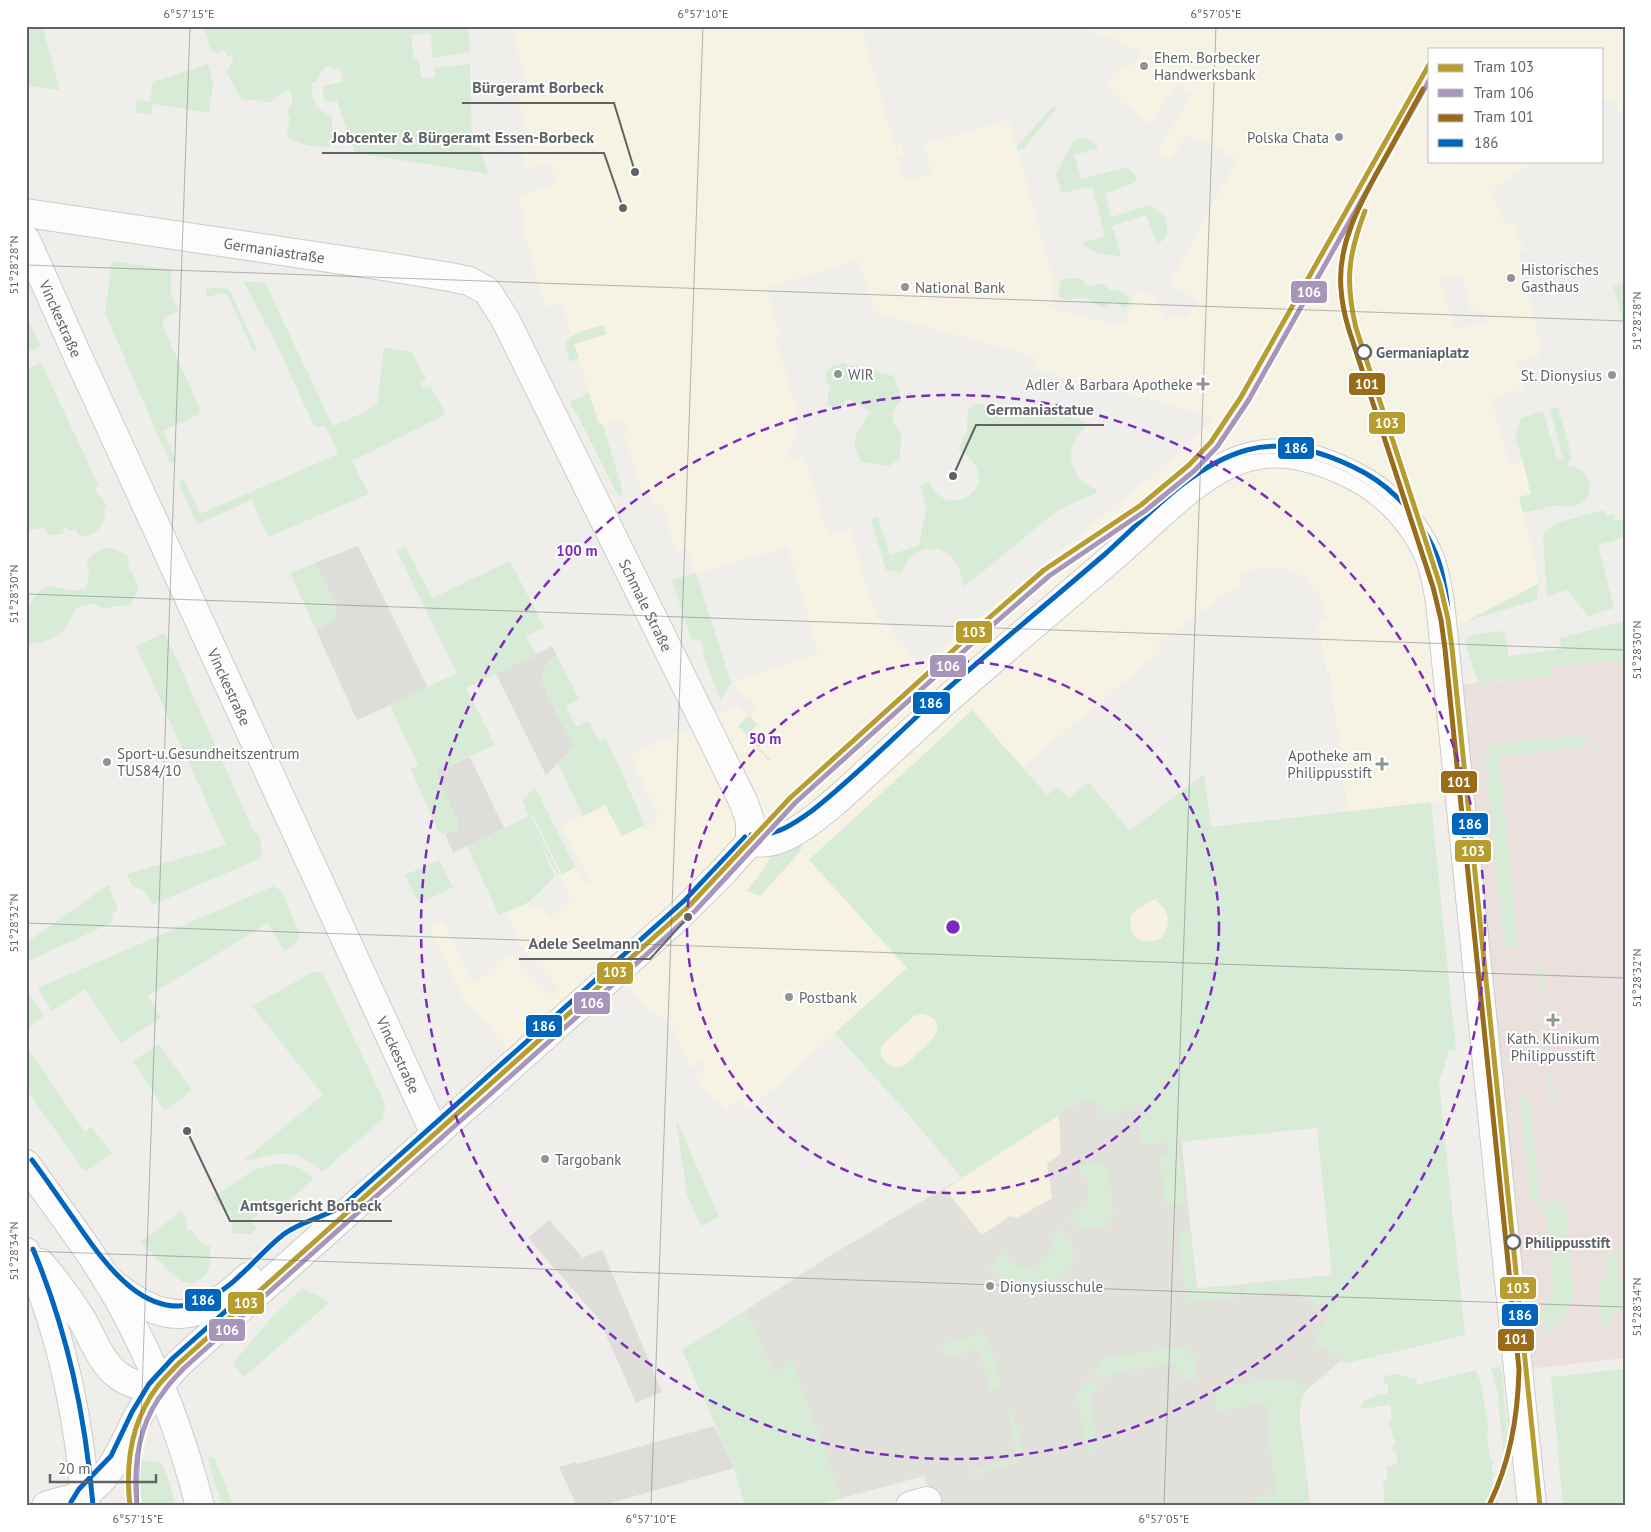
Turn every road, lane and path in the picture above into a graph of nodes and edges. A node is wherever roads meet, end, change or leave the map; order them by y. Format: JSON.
{"nodes":[{"id":1,"x":26,"y":214,"type":"edge"},
{"id":2,"x":26,"y":240,"type":"edge"},
{"id":3,"x":505,"y":319,"type":"joint"},
{"id":4,"x":750,"y":842,"type":"junction"},
{"id":5,"x":435,"y":1134,"type":"junction"},
{"id":6,"x":26,"y":1164,"type":"edge"},
{"id":7,"x":346,"y":1213,"type":"junction"},
{"id":8,"x":26,"y":1247,"type":"edge"},
{"id":9,"x":26,"y":1252,"type":"edge"},
{"id":10,"x":97,"y":1266,"type":"junction"},
{"id":11,"x":155,"y":1391,"type":"junction"},
{"id":12,"x":82,"y":1502,"type":"edge"},
{"id":13,"x":46,"y":1506,"type":"edge"},
{"id":14,"x":200,"y":1506,"type":"edge"},
{"id":15,"x":1532,"y":1506,"type":"edge"}],
"edges":[{"from":1,"to":3,"type":"street","name":"Germaniastraße"},
{"from":2,"to":5,"type":"street","name":"Vinckestraße"},
{"from":3,"to":4,"type":"street","name":"Schmale Straße"},
{"from":4,"to":5,"type":"street"},
{"from":4,"to":15,"type":"street"},
{"from":5,"to":7,"type":"street"},
{"from":6,"to":10,"type":"street"},
{"from":7,"to":10,"type":"street"},
{"from":7,"to":11,"type":"street"},
{"from":8,"to":11,"type":"street"},
{"from":9,"to":12,"type":"street"},
{"from":10,"to":11,"type":"street"},
{"from":11,"to":12,"type":"street"},
{"from":11,"to":14,"type":"street"},
{"from":12,"to":13,"type":"street"}]}
